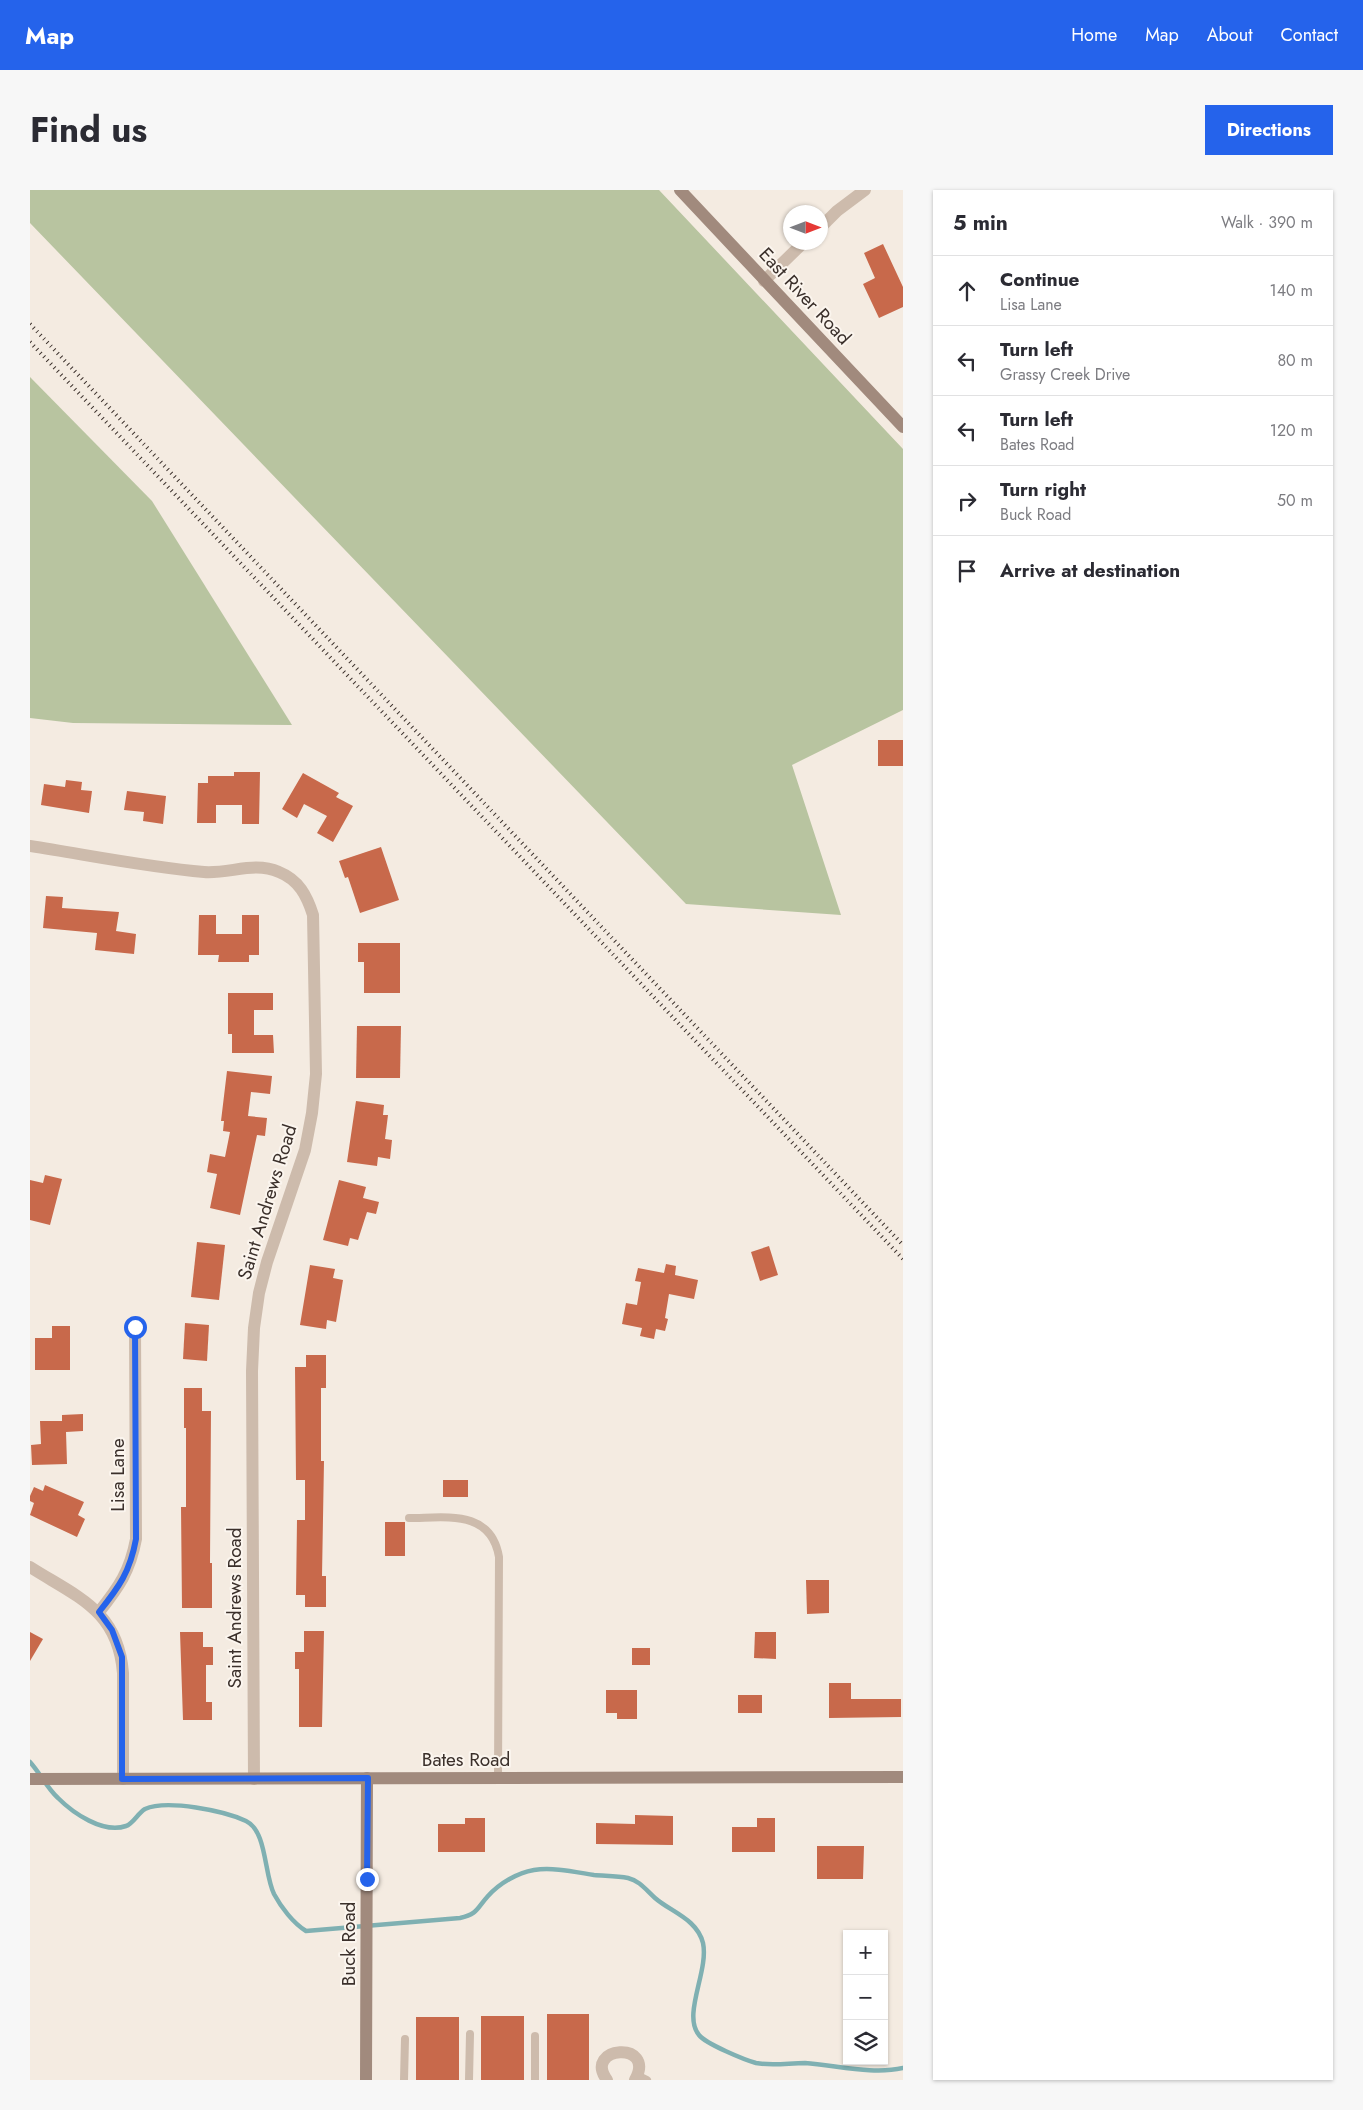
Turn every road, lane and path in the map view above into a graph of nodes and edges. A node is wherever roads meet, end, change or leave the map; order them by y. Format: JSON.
{"nodes":[{"id":1,"x":680,"y":190,"type":"edge"},
{"id":2,"x":865,"y":190,"type":"edge"},
{"id":3,"x":828,"y":219,"type":"edge"},
{"id":4,"x":796,"y":250,"type":"edge"},
{"id":5,"x":764,"y":281,"type":"junction"},
{"id":6,"x":903,"y":428,"type":"edge"},
{"id":7,"x":30,"y":846,"type":"edge"},
{"id":8,"x":135,"y":1327,"type":"dead end"},
{"id":9,"x":409,"y":1518,"type":"dead end"},
{"id":10,"x":30,"y":1567,"type":"edge"},
{"id":11,"x":99,"y":1612,"type":"junction"},
{"id":12,"x":903,"y":1777,"type":"edge"},
{"id":13,"x":368,"y":1778,"type":"junction"},
{"id":14,"x":498,"y":1778,"type":"junction"},
{"id":15,"x":30,"y":1779,"type":"edge"},
{"id":16,"x":122,"y":1779,"type":"junction"},
{"id":17,"x":254,"y":1779,"type":"junction"},
{"id":18,"x":470,"y":2034,"type":"dead end"},
{"id":19,"x":535,"y":2036,"type":"dead end"},
{"id":20,"x":405,"y":2039,"type":"dead end"},
{"id":21,"x":640,"y":2078,"type":"edge"},
{"id":22,"x":366,"y":2080,"type":"edge"},
{"id":23,"x":404,"y":2080,"type":"edge"},
{"id":24,"x":469,"y":2080,"type":"edge"},
{"id":25,"x":535,"y":2080,"type":"edge"},
{"id":26,"x":607,"y":2080,"type":"edge"}],
"edges":[{"from":1,"to":5,"type":"street","name":"East River Road"},
{"from":2,"to":3,"type":"street"},
{"from":4,"to":5,"type":"street"},
{"from":5,"to":6,"type":"street","name":"East River Road"},
{"from":7,"to":17,"type":"street","name":"Saint Andrews Road"},
{"from":8,"to":11,"type":"street","name":"Lisa Lane"},
{"from":9,"to":14,"type":"lane"},
{"from":10,"to":11,"type":"street"},
{"from":11,"to":16,"type":"street"},
{"from":12,"to":14,"type":"street","name":"Bates Road"},
{"from":13,"to":14,"type":"street","name":"Bates Road"},
{"from":13,"to":17,"type":"street","name":"Bates Road"},
{"from":13,"to":22,"type":"street","name":"Buck Road"},
{"from":15,"to":16,"type":"street","name":"Bates Road"},
{"from":16,"to":17,"type":"street","name":"Bates Road"},
{"from":18,"to":24,"type":"lane"},
{"from":19,"to":25,"type":"lane"},
{"from":20,"to":23,"type":"lane"},
{"from":21,"to":26,"type":"street"}]}
